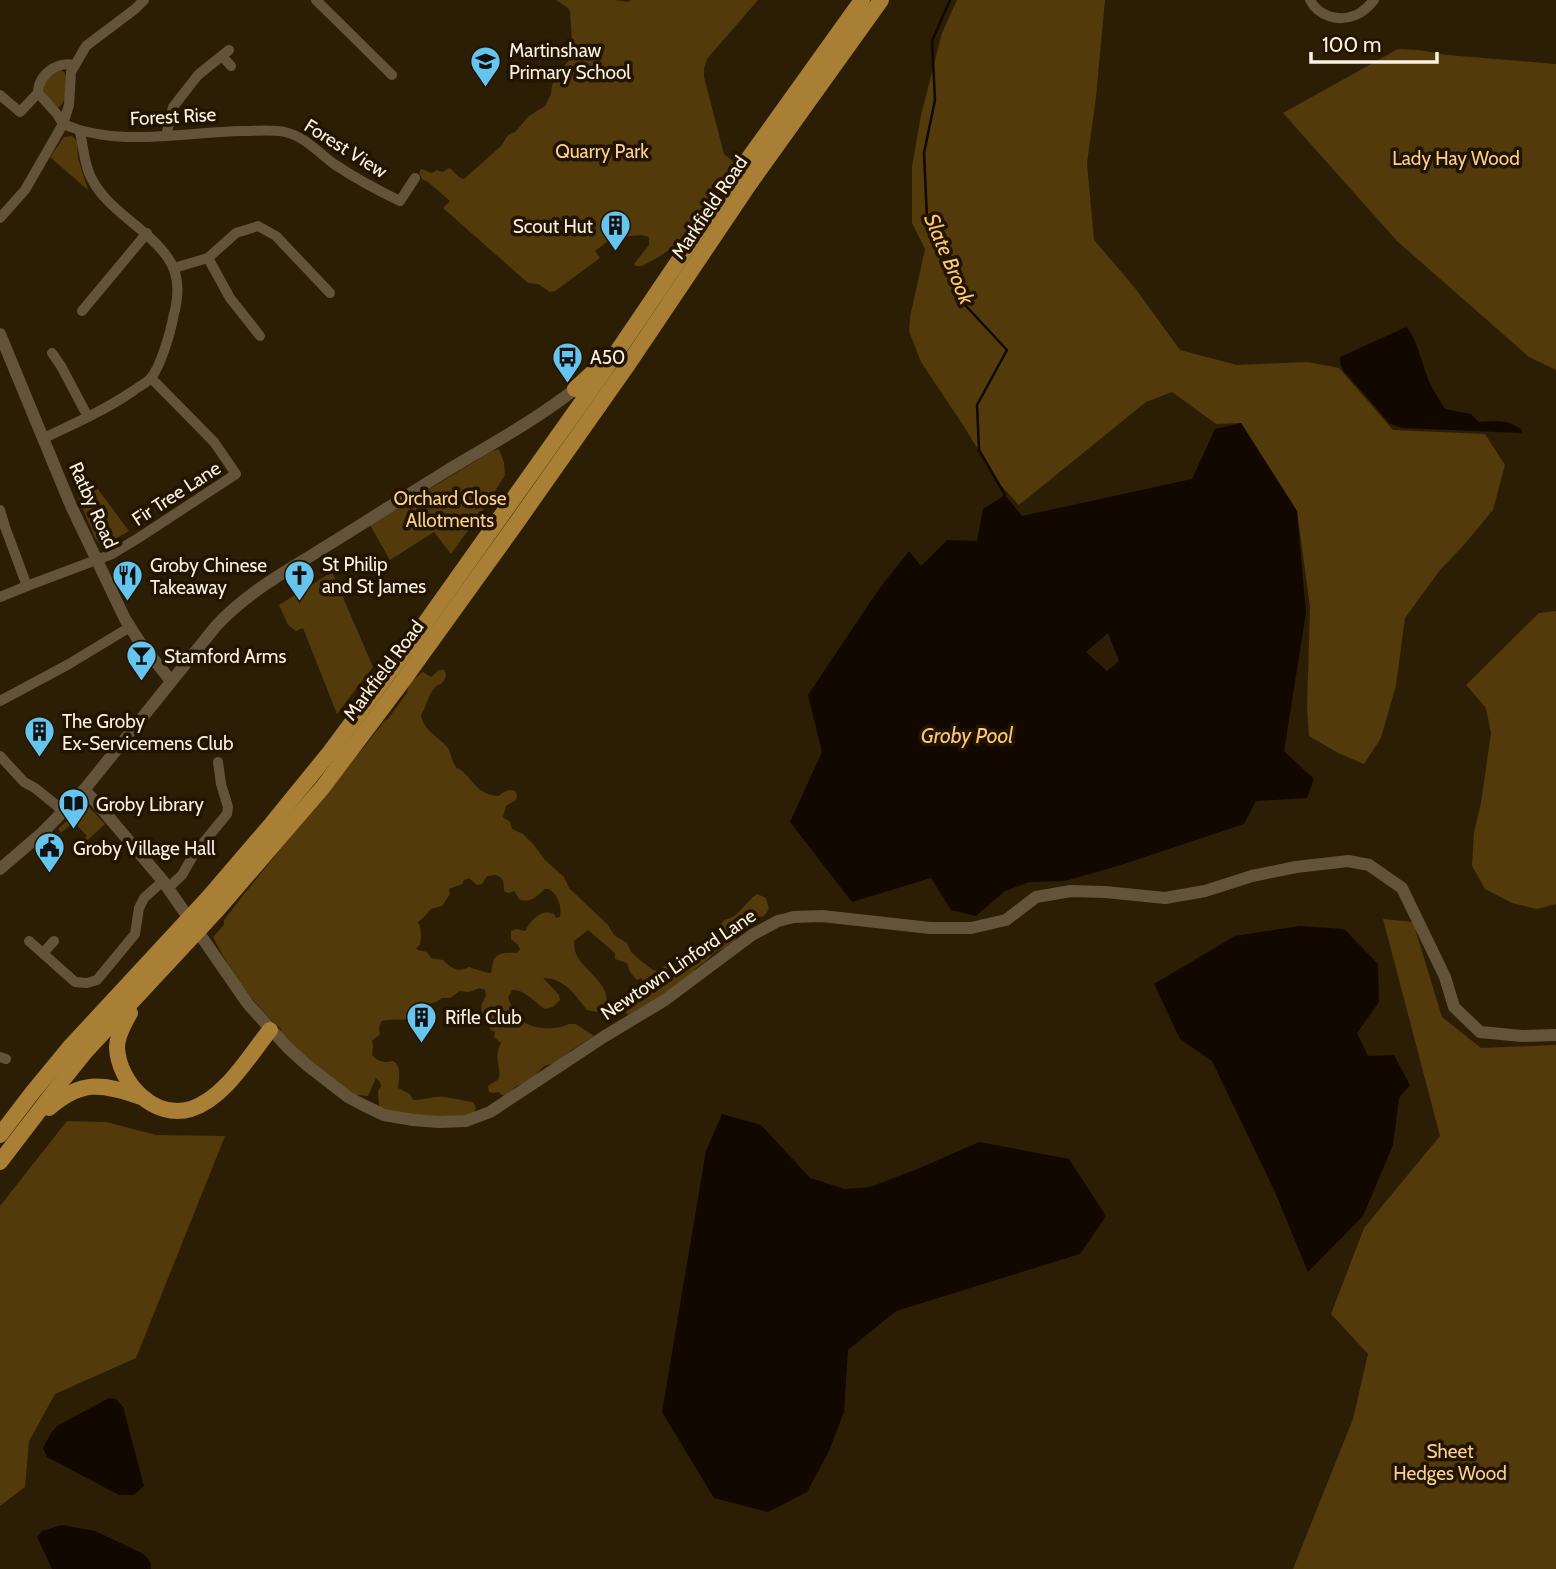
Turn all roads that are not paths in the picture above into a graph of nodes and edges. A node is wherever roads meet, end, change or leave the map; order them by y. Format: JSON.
{"nodes":[{"id":1,"x":144,"y":0,"type":"edge"},
{"id":2,"x":316,"y":0,"type":"edge"},
{"id":3,"x":862,"y":0,"type":"edge"},
{"id":4,"x":881,"y":0,"type":"edge"},
{"id":5,"x":1310,"y":0,"type":"edge"},
{"id":6,"x":1374,"y":0,"type":"edge"},
{"id":7,"x":74,"y":65,"type":"junction"},
{"id":8,"x":231,"y":66,"type":"dead end"},
{"id":9,"x":392,"y":75,"type":"dead end"},
{"id":10,"x":38,"y":93,"type":"junction"},
{"id":11,"x":0,"y":95,"type":"edge"},
{"id":12,"x":63,"y":124,"type":"junction"},
{"id":13,"x":80,"y":132,"type":"junction"},
{"id":14,"x":287,"y":132,"type":"joint"},
{"id":15,"x":166,"y":136,"type":"junction"},
{"id":16,"x":415,"y":178,"type":"dead end"},
{"id":17,"x":0,"y":218,"type":"edge"},
{"id":18,"x":147,"y":233,"type":"junction"},
{"id":19,"x":208,"y":258,"type":"junction"},
{"id":20,"x":174,"y":268,"type":"junction"},
{"id":21,"x":330,"y":293,"type":"dead end"},
{"id":22,"x":82,"y":311,"type":"dead end"},
{"id":23,"x":635,"y":326,"type":"junction"},
{"id":24,"x":0,"y":334,"type":"edge"},
{"id":25,"x":260,"y":336,"type":"dead end"},
{"id":26,"x":52,"y":353,"type":"dead end"},
{"id":27,"x":72,"y":359,"type":"dead end"},
{"id":28,"x":61,"y":366,"type":"junction"},
{"id":29,"x":151,"y":378,"type":"junction"},
{"id":30,"x":575,"y":389,"type":"joint"},
{"id":31,"x":88,"y":417,"type":"junction"},
{"id":32,"x":44,"y":439,"type":"junction"},
{"id":33,"x":0,"y":510,"type":"edge"},
{"id":34,"x":97,"y":561,"type":"junction"},
{"id":35,"x":27,"y":586,"type":"junction"},
{"id":36,"x":0,"y":597,"type":"edge"},
{"id":37,"x":130,"y":627,"type":"junction"},
{"id":38,"x":171,"y":681,"type":"junction"},
{"id":39,"x":0,"y":701,"type":"edge"},
{"id":40,"x":0,"y":756,"type":"edge"},
{"id":41,"x":230,"y":770,"type":"dead end"},
{"id":42,"x":84,"y":790,"type":"junction"},
{"id":43,"x":62,"y":812,"type":"junction"},
{"id":44,"x":0,"y":869,"type":"edge"},
{"id":45,"x":165,"y":884,"type":"junction"},
{"id":46,"x":213,"y":903,"type":"junction"},
{"id":47,"x":29,"y":941,"type":"dead end"},
{"id":48,"x":54,"y":941,"type":"dead end"},
{"id":49,"x":175,"y":945,"type":"junction"},
{"id":50,"x":43,"y":953,"type":"junction"},
{"id":51,"x":141,"y":993,"type":"junction"},
{"id":52,"x":270,"y":1030,"type":"junction"},
{"id":53,"x":1556,"y":1035,"type":"edge"},
{"id":54,"x":143,"y":1098,"type":"junction"},
{"id":55,"x":23,"y":1131,"type":"junction"},
{"id":56,"x":0,"y":1135,"type":"edge"},
{"id":57,"x":0,"y":1162,"type":"edge"}],
"edges":[{"from":1,"to":7,"type":"street"},
{"from":2,"to":9,"type":"street"},
{"from":3,"to":23,"type":"highway","name":"Markfield Road"},
{"from":4,"to":46,"type":"highway","name":"Markfield Road"},
{"from":5,"to":6,"type":"street"},
{"from":7,"to":10,"type":"street"},
{"from":7,"to":12,"type":"street"},
{"from":8,"to":15,"type":"street"},
{"from":10,"to":11,"type":"street"},
{"from":10,"to":12,"type":"street"},
{"from":12,"to":13,"type":"street","name":"Forest Rise"},
{"from":12,"to":17,"type":"street"},
{"from":13,"to":15,"type":"street","name":"Forest Rise"},
{"from":13,"to":18,"type":"street"},
{"from":14,"to":15,"type":"street","name":"Forest Rise"},
{"from":14,"to":16,"type":"street","name":"Forest View"},
{"from":18,"to":20,"type":"street"},
{"from":18,"to":22,"type":"street"},
{"from":19,"to":20,"type":"street"},
{"from":19,"to":21,"type":"street"},
{"from":19,"to":25,"type":"street"},
{"from":20,"to":29,"type":"street"},
{"from":23,"to":30,"type":"highway"},
{"from":23,"to":46,"type":"highway","name":"Markfield Road"},
{"from":24,"to":32,"type":"street","name":"Ratby Road"},
{"from":26,"to":28,"type":"street"},
{"from":27,"to":28,"type":"street"},
{"from":28,"to":31,"type":"street"},
{"from":29,"to":31,"type":"street"},
{"from":29,"to":34,"type":"street","name":"Fir Tree Lane"},
{"from":30,"to":38,"type":"street"},
{"from":31,"to":32,"type":"street"},
{"from":32,"to":34,"type":"street","name":"Ratby Road"},
{"from":33,"to":35,"type":"street"},
{"from":34,"to":35,"type":"street","name":"Fir Tree Lane"},
{"from":34,"to":37,"type":"street","name":"Ratby Road"},
{"from":35,"to":36,"type":"street","name":"Fir Tree Lane"},
{"from":37,"to":38,"type":"street","name":"Ratby Road"},
{"from":37,"to":39,"type":"street"},
{"from":38,"to":42,"type":"street"},
{"from":40,"to":43,"type":"street"},
{"from":41,"to":45,"type":"street"},
{"from":42,"to":43,"type":"street"},
{"from":42,"to":45,"type":"street","name":"Newtown Linford Lane"},
{"from":43,"to":44,"type":"street"},
{"from":45,"to":50,"type":"street"},
{"from":45,"to":52,"type":"street","name":"Newtown Linford Lane"},
{"from":46,"to":49,"type":"highway","name":"Markfield Road"},
{"from":47,"to":50,"type":"street"},
{"from":48,"to":50,"type":"street"},
{"from":49,"to":51,"type":"highway","name":"Markfield Road"},
{"from":49,"to":56,"type":"highway","name":"Markfield Road"},
{"from":51,"to":54,"type":"highway"},
{"from":51,"to":55,"type":"highway","name":"Markfield Road"},
{"from":52,"to":53,"type":"street","name":"Newtown Linford Lane"},
{"from":52,"to":54,"type":"highway"},
{"from":54,"to":55,"type":"highway"},
{"from":55,"to":57,"type":"highway","name":"Markfield Road"}]}
